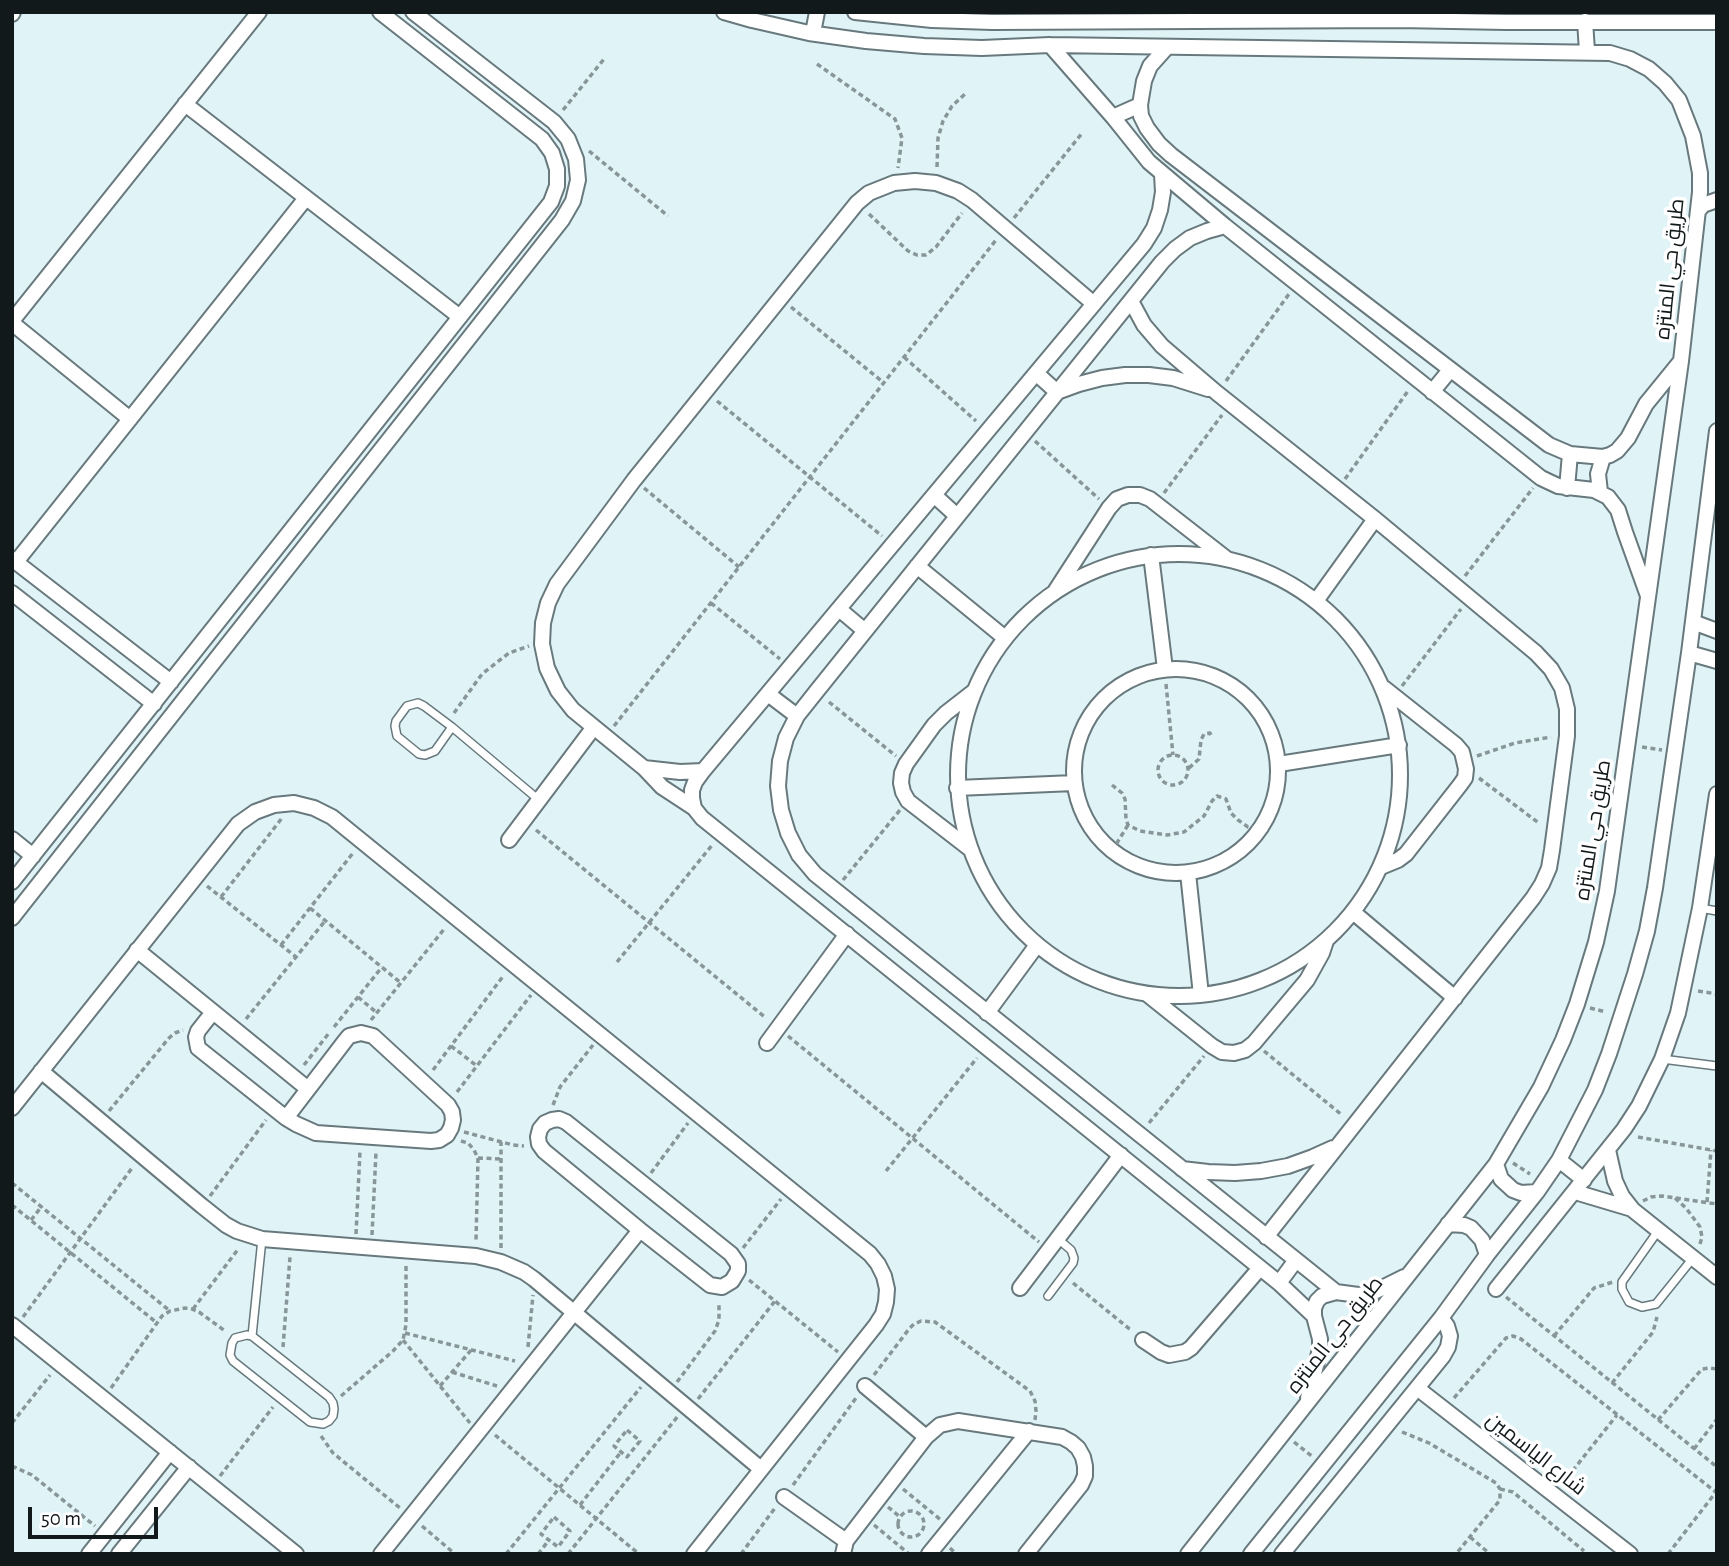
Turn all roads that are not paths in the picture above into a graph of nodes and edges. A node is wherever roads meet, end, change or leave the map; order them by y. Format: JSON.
{"nodes":[{"id":1,"x":259,"y":12,"type":"edge"},
{"id":2,"x":380,"y":12,"type":"edge"},
{"id":3,"x":413,"y":12,"type":"edge"},
{"id":4,"x":724,"y":12,"type":"edge"},
{"id":5,"x":817,"y":12,"type":"edge"},
{"id":6,"x":855,"y":12,"type":"edge"},
{"id":7,"x":1027,"y":17,"type":"edge"},
{"id":8,"x":1094,"y":17,"type":"edge"},
{"id":9,"x":1566,"y":17,"type":"edge"},
{"id":10,"x":1585,"y":21,"type":"junction"},
{"id":11,"x":1717,"y":22,"type":"edge"},
{"id":12,"x":813,"y":33,"type":"junction"},
{"id":13,"x":1050,"y":45,"type":"junction"},
{"id":14,"x":1167,"y":47,"type":"junction"},
{"id":15,"x":1587,"y":51,"type":"junction"},
{"id":16,"x":185,"y":104,"type":"junction"},
{"id":17,"x":1140,"y":105,"type":"junction"},
{"id":18,"x":1113,"y":117,"type":"junction"},
{"id":19,"x":1147,"y":128,"type":"junction"},
{"id":20,"x":1134,"y":145,"type":"junction"},
{"id":21,"x":1162,"y":174,"type":"junction"},
{"id":22,"x":306,"y":198,"type":"junction"},
{"id":23,"x":1717,"y":200,"type":"edge"},
{"id":24,"x":1698,"y":211,"type":"junction"},
{"id":25,"x":1225,"y":226,"type":"junction"},
{"id":26,"x":1311,"y":263,"type":"junction"},
{"id":27,"x":1297,"y":284,"type":"junction"},
{"id":28,"x":1131,"y":301,"type":"junction"},
{"id":29,"x":1094,"y":304,"type":"junction"},
{"id":30,"x":460,"y":317,"type":"junction"},
{"id":31,"x":12,"y":322,"type":"edge"},
{"id":32,"x":1681,"y":362,"type":"junction"},
{"id":33,"x":1450,"y":370,"type":"junction"},
{"id":34,"x":1036,"y":373,"type":"junction"},
{"id":35,"x":1057,"y":392,"type":"junction"},
{"id":36,"x":1433,"y":392,"type":"junction"},
{"id":37,"x":1217,"y":393,"type":"junction"},
{"id":38,"x":130,"y":419,"type":"junction"},
{"id":39,"x":1717,"y":431,"type":"edge"},
{"id":40,"x":1570,"y":454,"type":"junction"},
{"id":41,"x":1603,"y":457,"type":"junction"},
{"id":42,"x":1567,"y":488,"type":"junction"},
{"id":43,"x":1600,"y":492,"type":"junction"},
{"id":44,"x":934,"y":495,"type":"junction"},
{"id":45,"x":957,"y":516,"type":"junction"},
{"id":46,"x":1375,"y":519,"type":"junction"},
{"id":47,"x":1151,"y":555,"type":"junction"},
{"id":48,"x":1227,"y":559,"type":"junction"},
{"id":49,"x":14,"y":560,"type":"edge"},
{"id":50,"x":917,"y":566,"type":"junction"},
{"id":51,"x":1055,"y":591,"type":"junction"},
{"id":52,"x":12,"y":593,"type":"edge"},
{"id":53,"x":1649,"y":597,"type":"junction"},
{"id":54,"x":1316,"y":601,"type":"junction"},
{"id":55,"x":839,"y":609,"type":"junction"},
{"id":56,"x":1693,"y":622,"type":"junction"},
{"id":57,"x":865,"y":631,"type":"junction"},
{"id":58,"x":1717,"y":631,"type":"edge"},
{"id":59,"x":1005,"y":638,"type":"junction"},
{"id":60,"x":1689,"y":653,"type":"junction"},
{"id":61,"x":1717,"y":661,"type":"edge"},
{"id":62,"x":1165,"y":669,"type":"junction"},
{"id":63,"x":171,"y":682,"type":"junction"},
{"id":64,"x":973,"y":692,"type":"junction"},
{"id":65,"x":1389,"y":692,"type":"junction"},
{"id":66,"x":768,"y":694,"type":"junction"},
{"id":67,"x":154,"y":704,"type":"junction"},
{"id":68,"x":797,"y":716,"type":"junction"},
{"id":69,"x":449,"y":725,"type":"junction"},
{"id":70,"x":600,"y":732,"type":"junction"},
{"id":71,"x":1399,"y":745,"type":"junction"},
{"id":72,"x":1279,"y":764,"type":"junction"},
{"id":73,"x":644,"y":768,"type":"junction"},
{"id":74,"x":703,"y":771,"type":"junction"},
{"id":75,"x":1074,"y":783,"type":"junction"},
{"id":76,"x":957,"y":788,"type":"junction"},
{"id":77,"x":1717,"y":794,"type":"edge"},
{"id":78,"x":539,"y":800,"type":"junction"},
{"id":79,"x":694,"y":807,"type":"junction"},
{"id":80,"x":12,"y":839,"type":"edge"},
{"id":81,"x":509,"y":840,"type":"dead end"},
{"id":82,"x":970,"y":849,"type":"junction"},
{"id":83,"x":33,"y":856,"type":"junction"},
{"id":84,"x":1381,"y":867,"type":"junction"},
{"id":85,"x":1188,"y":873,"type":"junction"},
{"id":86,"x":815,"y":874,"type":"junction"},
{"id":87,"x":12,"y":882,"type":"edge"},
{"id":88,"x":799,"y":896,"type":"junction"},
{"id":89,"x":1700,"y":908,"type":"junction"},
{"id":90,"x":1717,"y":911,"type":"edge"},
{"id":91,"x":1353,"y":912,"type":"junction"},
{"id":92,"x":12,"y":918,"type":"edge"},
{"id":93,"x":847,"y":934,"type":"junction"},
{"id":94,"x":1327,"y":939,"type":"junction"},
{"id":95,"x":1037,"y":945,"type":"junction"},
{"id":96,"x":137,"y":950,"type":"junction"},
{"id":97,"x":933,"y":969,"type":"junction"},
{"id":98,"x":918,"y":991,"type":"junction"},
{"id":99,"x":1147,"y":993,"type":"junction"},
{"id":100,"x":1201,"y":995,"type":"junction"},
{"id":101,"x":1455,"y":998,"type":"junction"},
{"id":102,"x":213,"y":1012,"type":"junction"},
{"id":103,"x":987,"y":1013,"type":"junction"},
{"id":104,"x":767,"y":1043,"type":"dead end"},
{"id":105,"x":1662,"y":1059,"type":"junction"},
{"id":106,"x":1717,"y":1066,"type":"edge"},
{"id":107,"x":41,"y":1071,"type":"junction"},
{"id":108,"x":1081,"y":1088,"type":"junction"},
{"id":109,"x":308,"y":1089,"type":"junction"},
{"id":110,"x":12,"y":1108,"type":"edge"},
{"id":111,"x":1065,"y":1109,"type":"junction"},
{"id":112,"x":280,"y":1113,"type":"junction"},
{"id":113,"x":1337,"y":1146,"type":"junction"},
{"id":114,"x":1608,"y":1150,"type":"junction"},
{"id":115,"x":1121,"y":1155,"type":"junction"},
{"id":116,"x":1499,"y":1159,"type":"junction"},
{"id":117,"x":1559,"y":1160,"type":"junction"},
{"id":118,"x":1181,"y":1168,"type":"junction"},
{"id":119,"x":1579,"y":1186,"type":"junction"},
{"id":120,"x":1540,"y":1188,"type":"junction"},
{"id":121,"x":1633,"y":1210,"type":"junction"},
{"id":122,"x":1448,"y":1224,"type":"junction"},
{"id":123,"x":640,"y":1230,"type":"junction"},
{"id":124,"x":1659,"y":1230,"type":"junction"},
{"id":125,"x":255,"y":1237,"type":"junction"},
{"id":126,"x":1266,"y":1237,"type":"junction"},
{"id":127,"x":1057,"y":1239,"type":"junction"},
{"id":128,"x":1487,"y":1255,"type":"junction"},
{"id":129,"x":1693,"y":1258,"type":"junction"},
{"id":130,"x":1296,"y":1260,"type":"junction"},
{"id":131,"x":1260,"y":1268,"type":"junction"},
{"id":132,"x":1410,"y":1275,"type":"junction"},
{"id":133,"x":1717,"y":1277,"type":"edge"},
{"id":134,"x":1279,"y":1283,"type":"junction"},
{"id":135,"x":1020,"y":1288,"type":"dead end"},
{"id":136,"x":1496,"y":1289,"type":"road end"},
{"id":137,"x":1336,"y":1292,"type":"junction"},
{"id":138,"x":1048,"y":1296,"type":"dead end"},
{"id":139,"x":574,"y":1313,"type":"junction"},
{"id":140,"x":1314,"y":1316,"type":"junction"},
{"id":141,"x":1441,"y":1318,"type":"junction"},
{"id":142,"x":14,"y":1326,"type":"edge"},
{"id":143,"x":253,"y":1336,"type":"junction"},
{"id":144,"x":1143,"y":1340,"type":"road end"},
{"id":145,"x":865,"y":1386,"type":"dead end"},
{"id":146,"x":1417,"y":1388,"type":"junction"},
{"id":147,"x":1306,"y":1406,"type":"junction"},
{"id":148,"x":1029,"y":1431,"type":"junction"},
{"id":149,"x":926,"y":1437,"type":"junction"},
{"id":150,"x":170,"y":1452,"type":"junction"},
{"id":151,"x":189,"y":1467,"type":"junction"},
{"id":152,"x":761,"y":1469,"type":"junction"},
{"id":153,"x":784,"y":1497,"type":"dead end"},
{"id":154,"x":844,"y":1548,"type":"edge"},
{"id":155,"x":89,"y":1554,"type":"edge"},
{"id":156,"x":118,"y":1554,"type":"edge"},
{"id":157,"x":296,"y":1554,"type":"edge"},
{"id":158,"x":381,"y":1554,"type":"edge"},
{"id":159,"x":694,"y":1554,"type":"edge"},
{"id":160,"x":929,"y":1554,"type":"edge"},
{"id":161,"x":1026,"y":1554,"type":"edge"},
{"id":162,"x":1188,"y":1554,"type":"edge"},
{"id":163,"x":1251,"y":1554,"type":"edge"},
{"id":164,"x":1282,"y":1554,"type":"edge"},
{"id":165,"x":1630,"y":1554,"type":"edge"}],
"edges":[{"from":1,"to":16,"type":"street"},
{"from":2,"to":30,"type":"street"},
{"from":3,"to":92,"type":"street"},
{"from":4,"to":12,"type":"street","name":"طريق حي المنتزه"},
{"from":5,"to":12,"type":"street"},
{"from":6,"to":7,"type":"street"},
{"from":7,"to":8,"type":"street"},
{"from":8,"to":9,"type":"street"},
{"from":9,"to":10,"type":"street"},
{"from":10,"to":11,"type":"street"},
{"from":10,"to":15,"type":"street"},
{"from":12,"to":13,"type":"street","name":"طريق حي المنتزه"},
{"from":13,"to":14,"type":"street","name":"طريق حي المنتزه"},
{"from":13,"to":18,"type":"street"},
{"from":14,"to":15,"type":"street","name":"طريق حي المنتزه"},
{"from":14,"to":17,"type":"street"},
{"from":15,"to":24,"type":"street","name":"طريق حي المنتزه"},
{"from":16,"to":22,"type":"street"},
{"from":16,"to":31,"type":"street"},
{"from":17,"to":18,"type":"street"},
{"from":17,"to":19,"type":"street"},
{"from":18,"to":20,"type":"street"},
{"from":19,"to":20,"type":"street"},
{"from":19,"to":26,"type":"street"},
{"from":20,"to":21,"type":"street"},
{"from":21,"to":25,"type":"street"},
{"from":21,"to":29,"type":"street"},
{"from":22,"to":30,"type":"street"},
{"from":22,"to":38,"type":"street"},
{"from":23,"to":24,"type":"street"},
{"from":24,"to":32,"type":"street","name":"طريق حي المنتزه"},
{"from":25,"to":27,"type":"street"},
{"from":25,"to":28,"type":"street"},
{"from":26,"to":27,"type":"street"},
{"from":26,"to":33,"type":"street"},
{"from":27,"to":36,"type":"street"},
{"from":28,"to":35,"type":"street"},
{"from":28,"to":37,"type":"street"},
{"from":29,"to":34,"type":"street"},
{"from":29,"to":70,"type":"street"},
{"from":30,"to":63,"type":"street"},
{"from":31,"to":38,"type":"street"},
{"from":32,"to":41,"type":"street"},
{"from":32,"to":53,"type":"street","name":"طريق حي المنتزه"},
{"from":33,"to":36,"type":"street"},
{"from":33,"to":40,"type":"street"},
{"from":34,"to":35,"type":"street"},
{"from":34,"to":44,"type":"street"},
{"from":35,"to":37,"type":"street"},
{"from":35,"to":45,"type":"street"},
{"from":36,"to":42,"type":"street"},
{"from":37,"to":46,"type":"street"},
{"from":38,"to":49,"type":"street"},
{"from":39,"to":56,"type":"street"},
{"from":40,"to":41,"type":"street"},
{"from":40,"to":42,"type":"street"},
{"from":41,"to":43,"type":"street"},
{"from":42,"to":43,"type":"street"},
{"from":43,"to":53,"type":"street"},
{"from":44,"to":45,"type":"street"},
{"from":44,"to":55,"type":"street"},
{"from":45,"to":50,"type":"street"},
{"from":46,"to":54,"type":"street"},
{"from":46,"to":101,"type":"street"},
{"from":47,"to":48,"type":"street"},
{"from":47,"to":51,"type":"street"},
{"from":47,"to":62,"type":"street"},
{"from":48,"to":51,"type":"street"},
{"from":48,"to":54,"type":"street"},
{"from":49,"to":63,"type":"street"},
{"from":50,"to":57,"type":"street"},
{"from":50,"to":59,"type":"street"},
{"from":51,"to":59,"type":"street"},
{"from":52,"to":67,"type":"street"},
{"from":53,"to":116,"type":"street","name":"طريق حي المنتزه"},
{"from":54,"to":65,"type":"street"},
{"from":55,"to":57,"type":"street"},
{"from":55,"to":66,"type":"street"},
{"from":56,"to":58,"type":"street"},
{"from":56,"to":60,"type":"street"},
{"from":57,"to":68,"type":"street"},
{"from":59,"to":64,"type":"street"},
{"from":60,"to":61,"type":"street"},
{"from":60,"to":117,"type":"street"},
{"from":62,"to":72,"type":"street"},
{"from":62,"to":75,"type":"street"},
{"from":63,"to":67,"type":"street"},
{"from":64,"to":76,"type":"street"},
{"from":64,"to":82,"type":"street"},
{"from":65,"to":71,"type":"street"},
{"from":65,"to":84,"type":"street"},
{"from":66,"to":68,"type":"street"},
{"from":66,"to":74,"type":"street"},
{"from":67,"to":83,"type":"street"},
{"from":68,"to":86,"type":"street"},
{"from":69,"to":69,"type":"lane"},
{"from":69,"to":78,"type":"lane"},
{"from":70,"to":73,"type":"street"},
{"from":70,"to":78,"type":"street"},
{"from":71,"to":72,"type":"street"},
{"from":71,"to":84,"type":"street"},
{"from":72,"to":85,"type":"street"},
{"from":73,"to":74,"type":"street"},
{"from":73,"to":79,"type":"street"},
{"from":74,"to":79,"type":"street"},
{"from":75,"to":76,"type":"street"},
{"from":75,"to":85,"type":"street"},
{"from":76,"to":82,"type":"street"},
{"from":77,"to":89,"type":"street"},
{"from":78,"to":81,"type":"street"},
{"from":79,"to":88,"type":"street"},
{"from":80,"to":83,"type":"street"},
{"from":82,"to":95,"type":"street"},
{"from":83,"to":87,"type":"street"},
{"from":84,"to":91,"type":"street"},
{"from":85,"to":100,"type":"street"},
{"from":86,"to":88,"type":"street"},
{"from":86,"to":97,"type":"street"},
{"from":88,"to":93,"type":"street"},
{"from":89,"to":90,"type":"lane"},
{"from":89,"to":105,"type":"street"},
{"from":91,"to":94,"type":"street"},
{"from":91,"to":101,"type":"street"},
{"from":93,"to":98,"type":"street"},
{"from":93,"to":104,"type":"street"},
{"from":94,"to":99,"type":"street"},
{"from":94,"to":100,"type":"street"},
{"from":95,"to":99,"type":"street"},
{"from":95,"to":103,"type":"street"},
{"from":96,"to":102,"type":"street"},
{"from":96,"to":107,"type":"street"},
{"from":96,"to":152,"type":"street"},
{"from":97,"to":98,"type":"street"},
{"from":97,"to":103,"type":"street"},
{"from":98,"to":111,"type":"street"},
{"from":99,"to":100,"type":"street"},
{"from":101,"to":113,"type":"street"},
{"from":102,"to":109,"type":"street"},
{"from":102,"to":112,"type":"street"},
{"from":103,"to":108,"type":"street"},
{"from":105,"to":106,"type":"lane"},
{"from":105,"to":114,"type":"street"},
{"from":107,"to":110,"type":"street"},
{"from":107,"to":125,"type":"street"},
{"from":108,"to":111,"type":"street"},
{"from":108,"to":118,"type":"street"},
{"from":109,"to":112,"type":"street"},
{"from":109,"to":112,"type":"street"},
{"from":111,"to":115,"type":"street"},
{"from":113,"to":118,"type":"street"},
{"from":113,"to":126,"type":"street"},
{"from":114,"to":119,"type":"street"},
{"from":114,"to":121,"type":"street"},
{"from":115,"to":127,"type":"street"},
{"from":115,"to":131,"type":"street"},
{"from":116,"to":120,"type":"street"},
{"from":116,"to":122,"type":"street","name":"طريق حي المنتزه"},
{"from":117,"to":119,"type":"street"},
{"from":117,"to":120,"type":"street"},
{"from":118,"to":126,"type":"street"},
{"from":119,"to":121,"type":"street"},
{"from":119,"to":136,"type":"street"},
{"from":120,"to":128,"type":"street"},
{"from":121,"to":124,"type":"street"},
{"from":122,"to":128,"type":"street"},
{"from":122,"to":132,"type":"street","name":"طريق حي المنتزه"},
{"from":123,"to":123,"type":"street"},
{"from":123,"to":139,"type":"street"},
{"from":124,"to":129,"type":"street"},
{"from":124,"to":129,"type":"lane"},
{"from":125,"to":139,"type":"street"},
{"from":125,"to":143,"type":"lane"},
{"from":126,"to":130,"type":"street"},
{"from":127,"to":135,"type":"street"},
{"from":127,"to":138,"type":"lane"},
{"from":128,"to":141,"type":"street"},
{"from":129,"to":133,"type":"street"},
{"from":130,"to":134,"type":"street"},
{"from":130,"to":137,"type":"street"},
{"from":131,"to":134,"type":"street"},
{"from":131,"to":144,"type":"street"},
{"from":132,"to":137,"type":"street"},
{"from":132,"to":147,"type":"street","name":"طريق حي المنتزه"},
{"from":134,"to":140,"type":"street"},
{"from":137,"to":140,"type":"street"},
{"from":139,"to":152,"type":"street"},
{"from":139,"to":158,"type":"street"},
{"from":140,"to":147,"type":"street"},
{"from":141,"to":146,"type":"street"},
{"from":141,"to":163,"type":"street"},
{"from":142,"to":150,"type":"street"},
{"from":143,"to":143,"type":"lane"},
{"from":145,"to":149,"type":"street"},
{"from":146,"to":164,"type":"street"},
{"from":146,"to":165,"type":"street","name":"شارع الياسمين"},
{"from":147,"to":162,"type":"street","name":"طريق حي المنتزه"},
{"from":148,"to":149,"type":"street"},
{"from":148,"to":160,"type":"street"},
{"from":148,"to":161,"type":"street"},
{"from":149,"to":154,"type":"street"},
{"from":150,"to":151,"type":"street"},
{"from":150,"to":155,"type":"street"},
{"from":151,"to":156,"type":"street"},
{"from":151,"to":157,"type":"street"},
{"from":152,"to":159,"type":"street"},
{"from":153,"to":154,"type":"street"}]}
